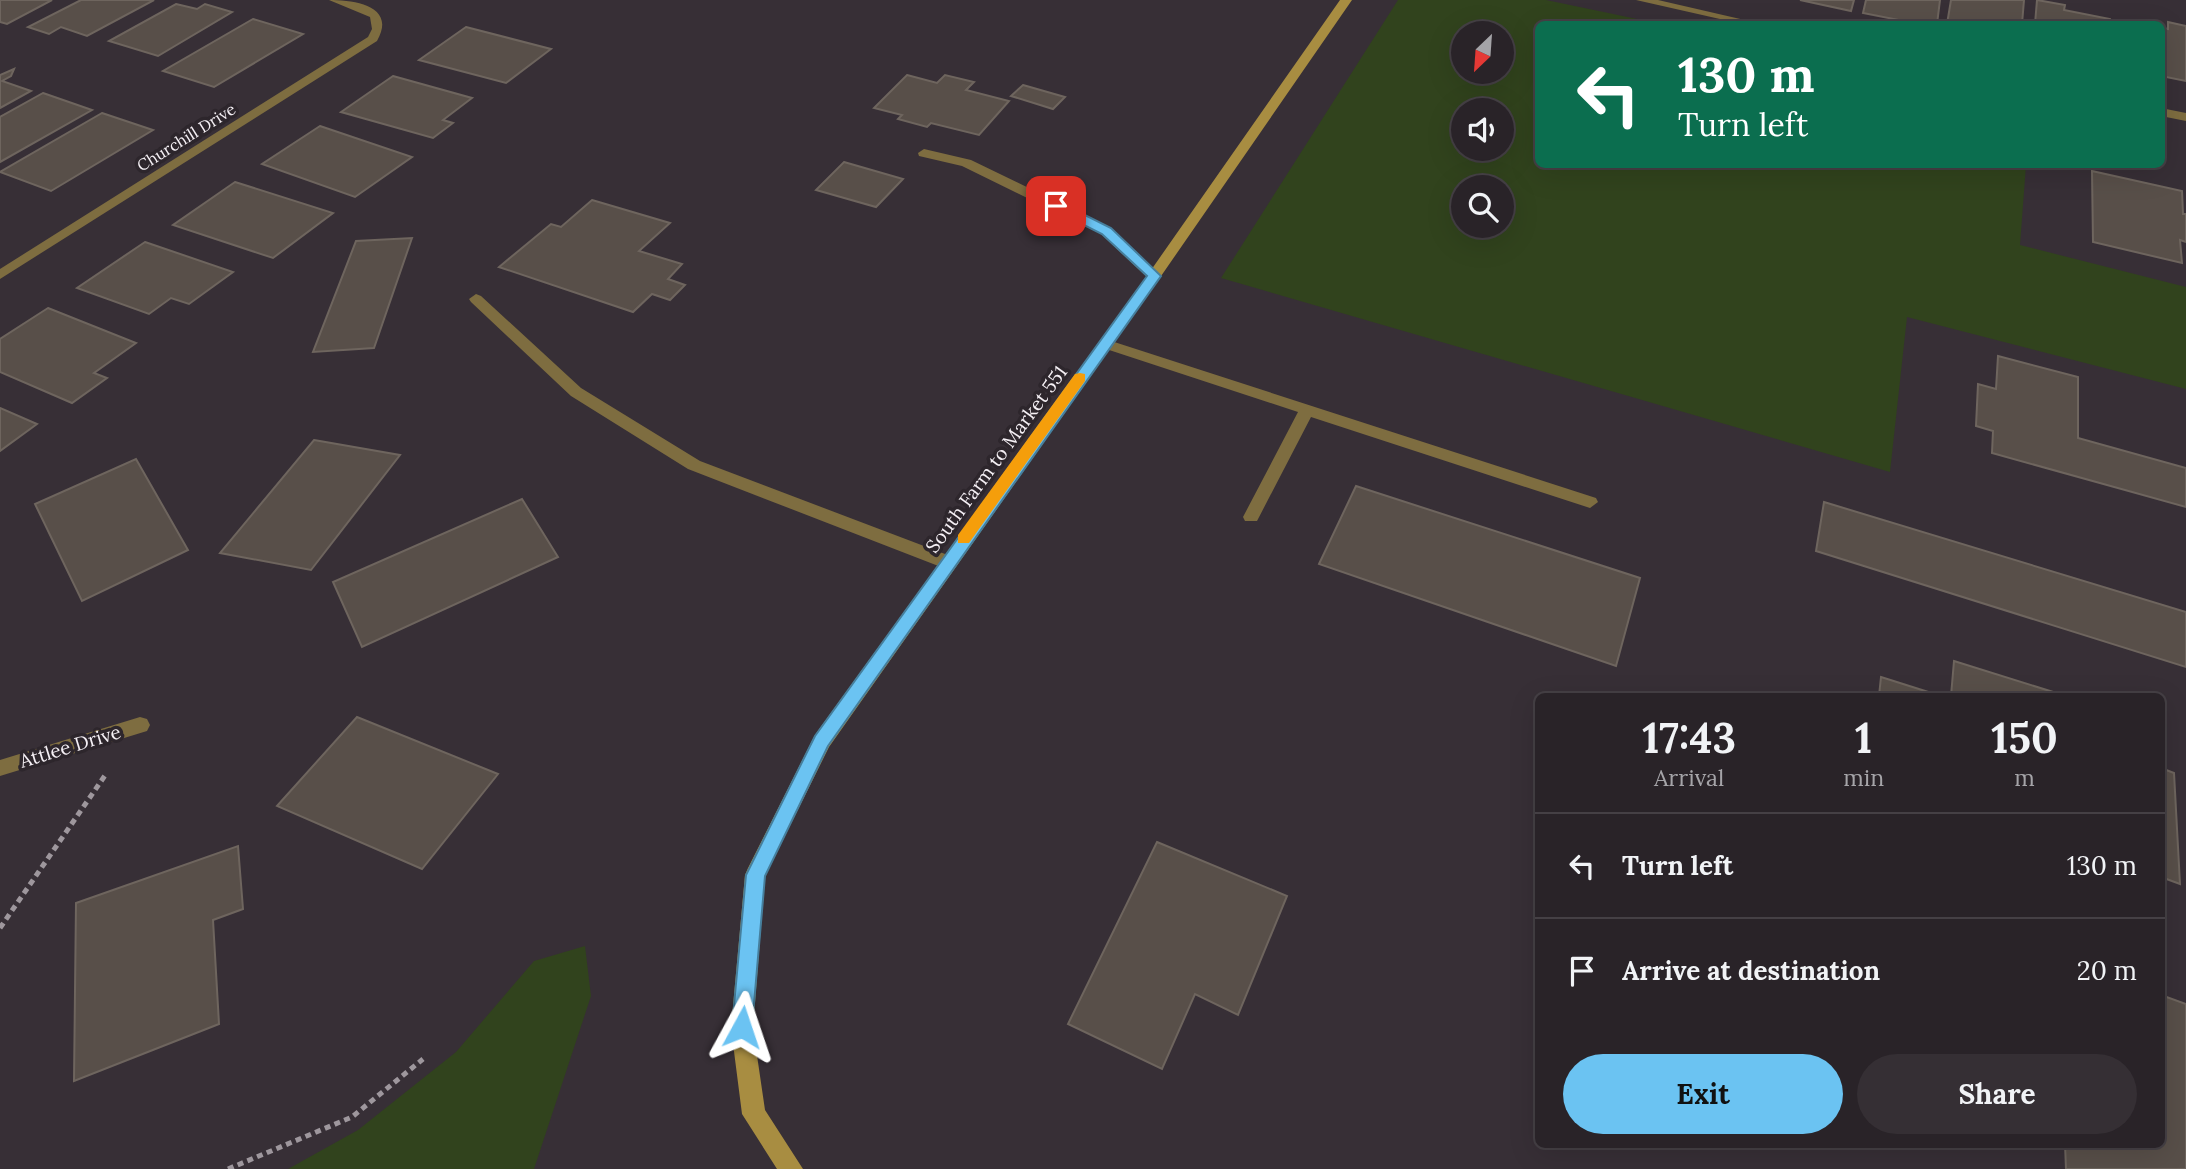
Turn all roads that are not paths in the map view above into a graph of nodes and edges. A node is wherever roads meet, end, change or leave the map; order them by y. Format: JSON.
{"nodes":[{"id":1,"x":335,"y":0,"type":"edge"},
{"id":2,"x":1346,"y":0,"type":"edge"},
{"id":3,"x":1642,"y":0,"type":"edge"},
{"id":4,"x":1742,"y":21,"type":"edge"},
{"id":5,"x":2165,"y":113,"type":"edge"},
{"id":6,"x":2186,"y":117,"type":"edge"},
{"id":7,"x":924,"y":153,"type":"dead end"},
{"id":8,"x":0,"y":255,"type":"edge"},
{"id":9,"x":20,"y":262,"type":"junction"},
{"id":10,"x":0,"y":275,"type":"edge"},
{"id":11,"x":1154,"y":276,"type":"junction"},
{"id":12,"x":476,"y":299,"type":"dead end"},
{"id":13,"x":1105,"y":344,"type":"junction"},
{"id":14,"x":1307,"y":410,"type":"junction"},
{"id":15,"x":1590,"y":502,"type":"dead end"},
{"id":16,"x":1251,"y":517,"type":"dead end"},
{"id":17,"x":947,"y":562,"type":"junction"},
{"id":18,"x":141,"y":725,"type":"road end"},
{"id":19,"x":0,"y":768,"type":"edge"},
{"id":20,"x":791,"y":1169,"type":"edge"}],
"edges":[{"from":1,"to":9,"type":"street","name":"Churchill Drive"},
{"from":2,"to":11,"type":"main road","name":"South Farm to Market 551"},
{"from":3,"to":4,"type":"street"},
{"from":5,"to":6,"type":"street"},
{"from":7,"to":11,"type":"street"},
{"from":8,"to":9,"type":"street"},
{"from":9,"to":10,"type":"street","name":"Churchill Drive"},
{"from":11,"to":13,"type":"main road","name":"South Farm to Market 551"},
{"from":12,"to":17,"type":"street"},
{"from":13,"to":14,"type":"street"},
{"from":13,"to":17,"type":"main road","name":"South Farm to Market 551"},
{"from":14,"to":15,"type":"street"},
{"from":14,"to":16,"type":"street"},
{"from":17,"to":20,"type":"main road","name":"South Farm to Market 551"},
{"from":18,"to":19,"type":"street","name":"Attlee Drive"}]}
